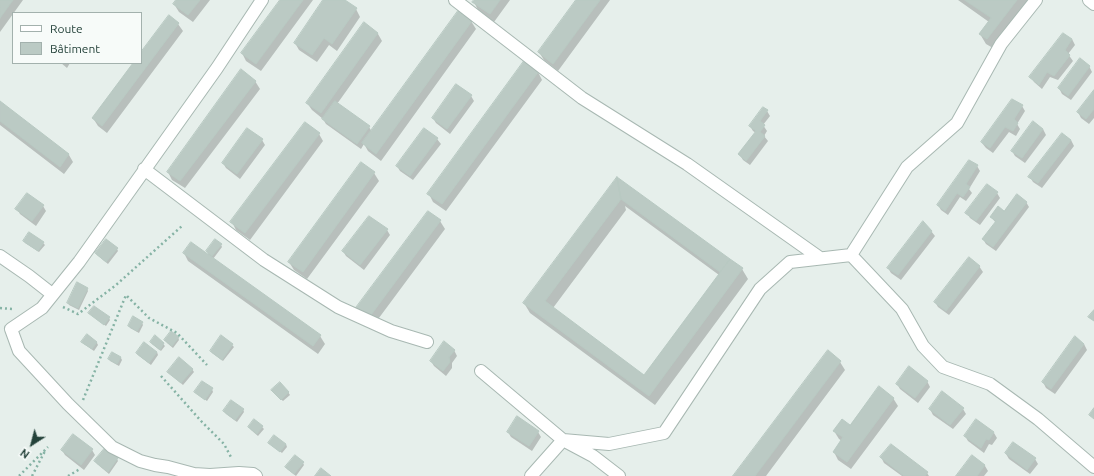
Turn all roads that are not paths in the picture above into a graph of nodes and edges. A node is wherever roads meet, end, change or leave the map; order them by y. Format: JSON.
{"nodes":[{"id":1,"x":262,"y":0,"type":"edge"},
{"id":2,"x":456,"y":0,"type":"edge"},
{"id":3,"x":1036,"y":0,"type":"edge"},
{"id":4,"x":1089,"y":0,"type":"edge"},
{"id":5,"x":1094,"y":4,"type":"edge"},
{"id":6,"x":144,"y":169,"type":"junction"},
{"id":7,"x":851,"y":255,"type":"junction"},
{"id":8,"x":0,"y":256,"type":"edge"},
{"id":9,"x":820,"y":258,"type":"junction"},
{"id":10,"x":52,"y":294,"type":"junction"},
{"id":11,"x":427,"y":342,"type":"dead end"},
{"id":12,"x":481,"y":371,"type":"dead end"},
{"id":13,"x":563,"y":440,"type":"junction"},
{"id":14,"x":1094,"y":467,"type":"edge"},
{"id":15,"x":256,"y":476,"type":"edge"},
{"id":16,"x":531,"y":476,"type":"edge"},
{"id":17,"x":619,"y":476,"type":"edge"}],
"edges":[{"from":1,"to":6,"type":"street"},
{"from":2,"to":9,"type":"street"},
{"from":3,"to":7,"type":"street"},
{"from":4,"to":5,"type":"street"},
{"from":6,"to":10,"type":"street"},
{"from":6,"to":11,"type":"street"},
{"from":7,"to":9,"type":"street"},
{"from":7,"to":14,"type":"street"},
{"from":8,"to":10,"type":"street"},
{"from":9,"to":13,"type":"street"},
{"from":10,"to":15,"type":"street"},
{"from":12,"to":13,"type":"street"},
{"from":13,"to":16,"type":"street"},
{"from":13,"to":17,"type":"street"}]}
